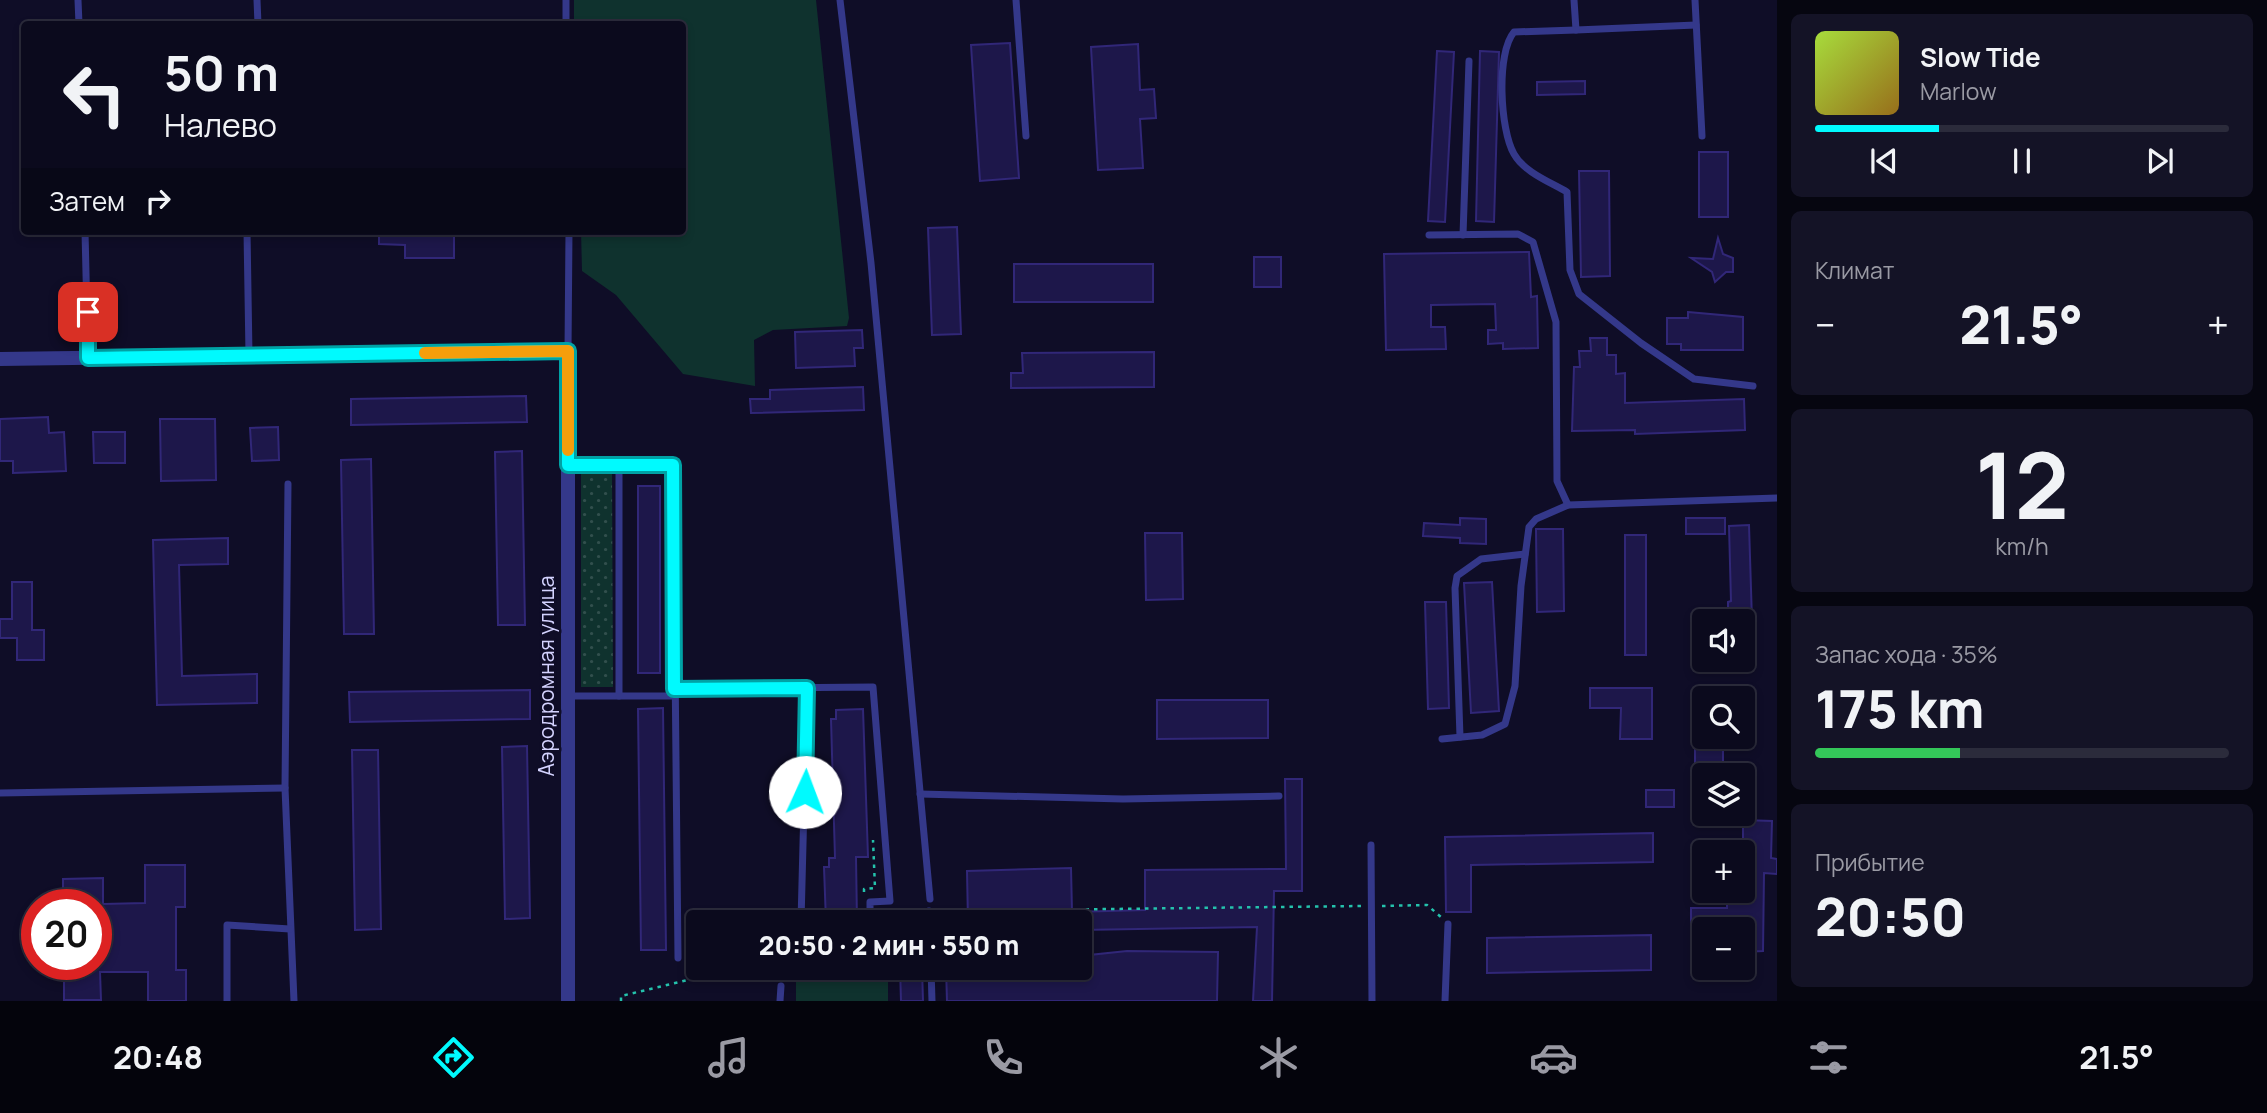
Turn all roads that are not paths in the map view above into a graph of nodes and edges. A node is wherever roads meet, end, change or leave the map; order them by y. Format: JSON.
{"nodes":[{"id":1,"x":78,"y":0,"type":"edge"},
{"id":2,"x":257,"y":0,"type":"edge"},
{"id":3,"x":566,"y":0,"type":"edge"},
{"id":4,"x":840,"y":0,"type":"edge"},
{"id":5,"x":1016,"y":0,"type":"edge"},
{"id":6,"x":1574,"y":0,"type":"edge"},
{"id":7,"x":1695,"y":0,"type":"edge"},
{"id":8,"x":79,"y":21,"type":"edge"},
{"id":9,"x":258,"y":21,"type":"edge"},
{"id":10,"x":566,"y":21,"type":"edge"},
{"id":11,"x":1696,"y":25,"type":"junction"},
{"id":12,"x":1576,"y":30,"type":"junction"},
{"id":13,"x":1469,"y":61,"type":"dead end"},
{"id":14,"x":1026,"y":136,"type":"dead end"},
{"id":15,"x":1702,"y":136,"type":"dead end"},
{"id":16,"x":1463,"y":234,"type":"junction"},
{"id":17,"x":85,"y":235,"type":"edge"},
{"id":18,"x":247,"y":235,"type":"edge"},
{"id":19,"x":569,"y":235,"type":"edge"},
{"id":20,"x":1429,"y":235,"type":"dead end"},
{"id":21,"x":568,"y":351,"type":"junction"},
{"id":22,"x":249,"y":355,"type":"junction"},
{"id":23,"x":88,"y":358,"type":"junction"},
{"id":24,"x":0,"y":359,"type":"edge"},
{"id":25,"x":1754,"y":386,"type":"dead end"},
{"id":26,"x":568,"y":465,"type":"junction"},
{"id":27,"x":619,"y":465,"type":"junction"},
{"id":28,"x":288,"y":484,"type":"dead end"},
{"id":29,"x":1777,"y":498,"type":"edge"},
{"id":30,"x":1568,"y":505,"type":"junction"},
{"id":31,"x":1525,"y":554,"type":"junction"},
{"id":32,"x":807,"y":688,"type":"junction"},
{"id":33,"x":674,"y":693,"type":"junction"},
{"id":34,"x":568,"y":696,"type":"junction"},
{"id":35,"x":619,"y":696,"type":"junction"},
{"id":36,"x":1460,"y":737,"type":"junction"},
{"id":37,"x":1442,"y":738,"type":"dead end"},
{"id":38,"x":285,"y":788,"type":"junction"},
{"id":39,"x":0,"y":793,"type":"edge"},
{"id":40,"x":920,"y":794,"type":"junction"},
{"id":41,"x":1279,"y":796,"type":"dead end"},
{"id":42,"x":1371,"y":845,"type":"dead end"},
{"id":43,"x":930,"y":899,"type":"dead end"},
{"id":44,"x":801,"y":910,"type":"edge"},
{"id":45,"x":870,"y":910,"type":"edge"},
{"id":46,"x":1448,"y":924,"type":"road end"},
{"id":47,"x":289,"y":929,"type":"junction"},
{"id":48,"x":678,"y":958,"type":"dead end"},
{"id":49,"x":931,"y":980,"type":"edge"},
{"id":50,"x":781,"y":986,"type":"dead end"},
{"id":51,"x":227,"y":1001,"type":"edge"},
{"id":52,"x":294,"y":1001,"type":"edge"},
{"id":53,"x":568,"y":1001,"type":"edge"},
{"id":54,"x":780,"y":1001,"type":"edge"},
{"id":55,"x":932,"y":1001,"type":"edge"},
{"id":56,"x":1372,"y":1001,"type":"edge"},
{"id":57,"x":1446,"y":1001,"type":"edge"}],
"edges":[{"from":1,"to":8,"type":"lane"},
{"from":2,"to":9,"type":"lane"},
{"from":3,"to":10,"type":"lane"},
{"from":4,"to":40,"type":"lane"},
{"from":5,"to":14,"type":"lane"},
{"from":6,"to":12,"type":"lane"},
{"from":7,"to":11,"type":"lane"},
{"from":11,"to":12,"type":"lane"},
{"from":11,"to":15,"type":"lane"},
{"from":12,"to":25,"type":"lane"},
{"from":13,"to":16,"type":"lane"},
{"from":16,"to":20,"type":"lane"},
{"from":16,"to":30,"type":"lane"},
{"from":17,"to":23,"type":"lane"},
{"from":18,"to":22,"type":"lane"},
{"from":19,"to":21,"type":"lane"},
{"from":21,"to":22,"type":"street"},
{"from":21,"to":26,"type":"street","name":"Аэродромная улица"},
{"from":22,"to":23,"type":"street"},
{"from":23,"to":24,"type":"street"},
{"from":26,"to":27,"type":"lane"},
{"from":26,"to":34,"type":"street","name":"Аэродромная улица"},
{"from":27,"to":33,"type":"lane"},
{"from":27,"to":35,"type":"lane"},
{"from":28,"to":38,"type":"lane"},
{"from":29,"to":30,"type":"lane"},
{"from":30,"to":31,"type":"lane"},
{"from":31,"to":36,"type":"lane"},
{"from":31,"to":36,"type":"lane"},
{"from":32,"to":33,"type":"lane"},
{"from":32,"to":44,"type":"lane"},
{"from":32,"to":45,"type":"lane"},
{"from":33,"to":35,"type":"lane"},
{"from":33,"to":48,"type":"lane"},
{"from":34,"to":35,"type":"lane"},
{"from":34,"to":53,"type":"street","name":"Аэродромная улица"},
{"from":36,"to":37,"type":"lane"},
{"from":38,"to":39,"type":"lane"},
{"from":38,"to":47,"type":"lane"},
{"from":40,"to":41,"type":"lane"},
{"from":40,"to":43,"type":"lane"},
{"from":42,"to":56,"type":"lane"},
{"from":46,"to":57,"type":"lane"},
{"from":47,"to":51,"type":"lane"},
{"from":47,"to":52,"type":"lane"},
{"from":49,"to":55,"type":"lane"},
{"from":50,"to":54,"type":"lane"}]}
